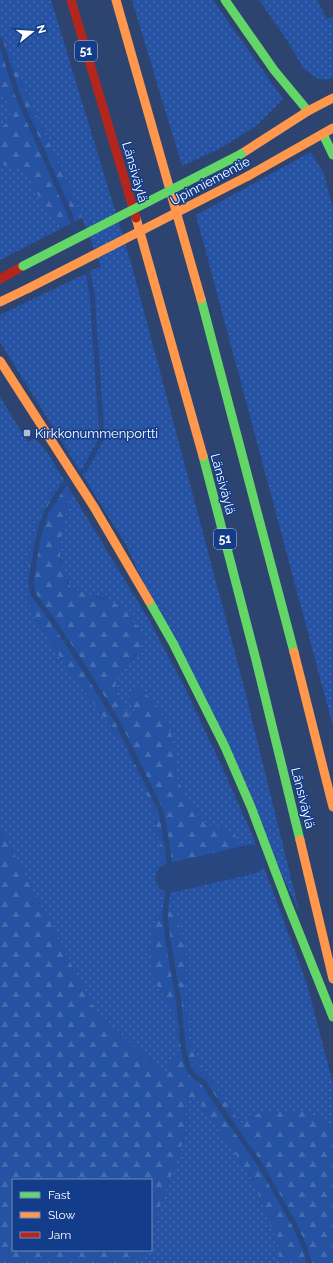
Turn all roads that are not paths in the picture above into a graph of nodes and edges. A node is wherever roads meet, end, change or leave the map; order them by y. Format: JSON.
{"nodes":[{"id":1,"x":71,"y":0,"type":"edge"},
{"id":2,"x":116,"y":0,"type":"edge"},
{"id":3,"x":225,"y":0,"type":"edge"},
{"id":4,"x":333,"y":98,"type":"edge"},
{"id":5,"x":310,"y":114,"type":"junction"},
{"id":6,"x":333,"y":128,"type":"edge"},
{"id":7,"x":321,"y":131,"type":"junction"},
{"id":8,"x":333,"y":155,"type":"edge"},
{"id":9,"x":0,"y":279,"type":"edge"},
{"id":10,"x":0,"y":302,"type":"edge"},
{"id":11,"x":0,"y":361,"type":"edge"},
{"id":12,"x":333,"y":807,"type":"edge"},
{"id":13,"x":333,"y":980,"type":"edge"},
{"id":14,"x":333,"y":1017,"type":"edge"}],
"edges":[{"from":1,"to":13,"type":"main road","name":"Länsiväylä","number":"51"},
{"from":2,"to":12,"type":"main road","name":"Länsiväylä"},
{"from":3,"to":5,"type":"main road"},
{"from":4,"to":5,"type":"main road","name":"Upinniementie"},
{"from":5,"to":9,"type":"main road","name":"Upinniementie","bridge":true},
{"from":6,"to":7,"type":"main road","name":"Upinniementie"},
{"from":7,"to":8,"type":"main road"},
{"from":7,"to":10,"type":"main road","name":"Upinniementie","bridge":true},
{"from":11,"to":14,"type":"main road"}]}
